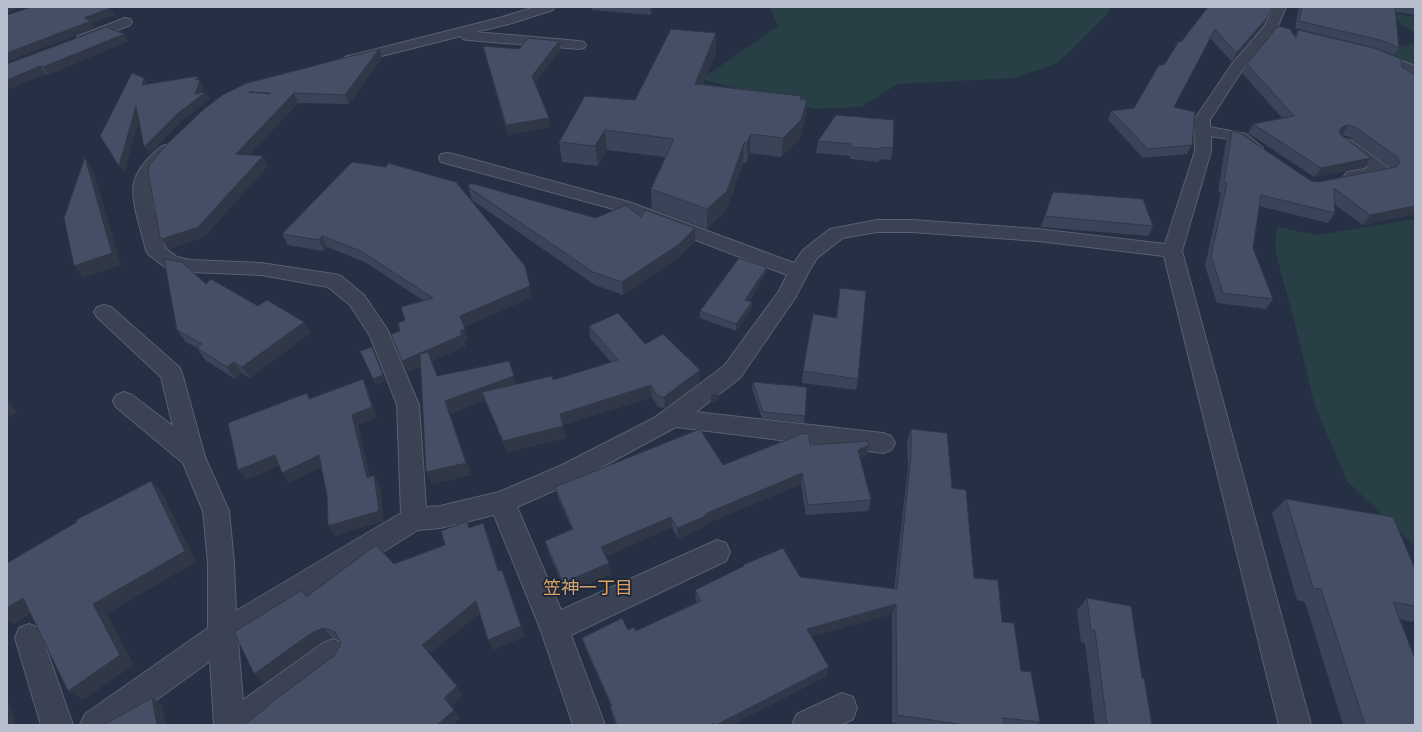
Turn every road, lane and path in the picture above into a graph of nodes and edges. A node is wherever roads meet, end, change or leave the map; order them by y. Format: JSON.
{"nodes":[{"id":1,"x":548,"y":7,"type":"edge"},
{"id":2,"x":1280,"y":7,"type":"edge"},
{"id":3,"x":125,"y":22,"type":"dead end"},
{"id":4,"x":451,"y":34,"type":"junction"},
{"id":5,"x":73,"y":43,"type":"edge"},
{"id":6,"x":579,"y":45,"type":"dead end"},
{"id":7,"x":1359,"y":50,"type":"edge"},
{"id":8,"x":331,"y":65,"type":"edge"},
{"id":9,"x":1415,"y":71,"type":"edge"},
{"id":10,"x":1202,"y":130,"type":"junction"},
{"id":11,"x":182,"y":134,"type":"edge"},
{"id":12,"x":1342,"y":141,"type":"edge"},
{"id":13,"x":1266,"y":155,"type":"edge"},
{"id":14,"x":447,"y":158,"type":"dead end"},
{"id":15,"x":1339,"y":179,"type":"edge"},
{"id":16,"x":1172,"y":251,"type":"junction"},
{"id":17,"x":798,"y":272,"type":"junction"},
{"id":18,"x":104,"y":312,"type":"dead end"},
{"id":19,"x":124,"y":401,"type":"dead end"},
{"id":20,"x":672,"y":418,"type":"junction"},
{"id":21,"x":883,"y":443,"type":"dead end"},
{"id":22,"x":193,"y":457,"type":"junction"},
{"id":23,"x":502,"y":502,"type":"junction"},
{"id":24,"x":414,"y":519,"type":"junction"},
{"id":25,"x":717,"y":552,"type":"dead end"},
{"id":26,"x":554,"y":628,"type":"junction"},
{"id":27,"x":224,"y":635,"type":"junction"},
{"id":28,"x":28,"y":638,"type":"dead end"},
{"id":29,"x":333,"y":653,"type":"dead end"},
{"id":30,"x":842,"y":708,"type":"dead end"},
{"id":31,"x":57,"y":725,"type":"edge"},
{"id":32,"x":96,"y":725,"type":"edge"},
{"id":33,"x":230,"y":725,"type":"edge"},
{"id":34,"x":235,"y":725,"type":"edge"},
{"id":35,"x":590,"y":725,"type":"edge"},
{"id":36,"x":808,"y":725,"type":"edge"},
{"id":37,"x":1295,"y":725,"type":"edge"}],
"edges":[{"from":1,"to":4,"type":"street"},
{"from":2,"to":10,"type":"street"},
{"from":3,"to":5,"type":"street"},
{"from":4,"to":6,"type":"street"},
{"from":4,"to":8,"type":"street"},
{"from":7,"to":9,"type":"street"},
{"from":10,"to":13,"type":"street"},
{"from":10,"to":16,"type":"street"},
{"from":11,"to":24,"type":"street"},
{"from":12,"to":15,"type":"street"},
{"from":14,"to":17,"type":"street"},
{"from":16,"to":17,"type":"street"},
{"from":16,"to":37,"type":"street"},
{"from":17,"to":20,"type":"street"},
{"from":18,"to":22,"type":"street"},
{"from":19,"to":22,"type":"street"},
{"from":20,"to":21,"type":"street"},
{"from":20,"to":23,"type":"street"},
{"from":22,"to":27,"type":"street"},
{"from":23,"to":24,"type":"street"},
{"from":23,"to":26,"type":"street"},
{"from":24,"to":27,"type":"street"},
{"from":25,"to":26,"type":"street"},
{"from":26,"to":35,"type":"street"},
{"from":27,"to":32,"type":"street"},
{"from":27,"to":33,"type":"street"},
{"from":28,"to":31,"type":"street"},
{"from":29,"to":34,"type":"street"},
{"from":30,"to":36,"type":"street"}]}
